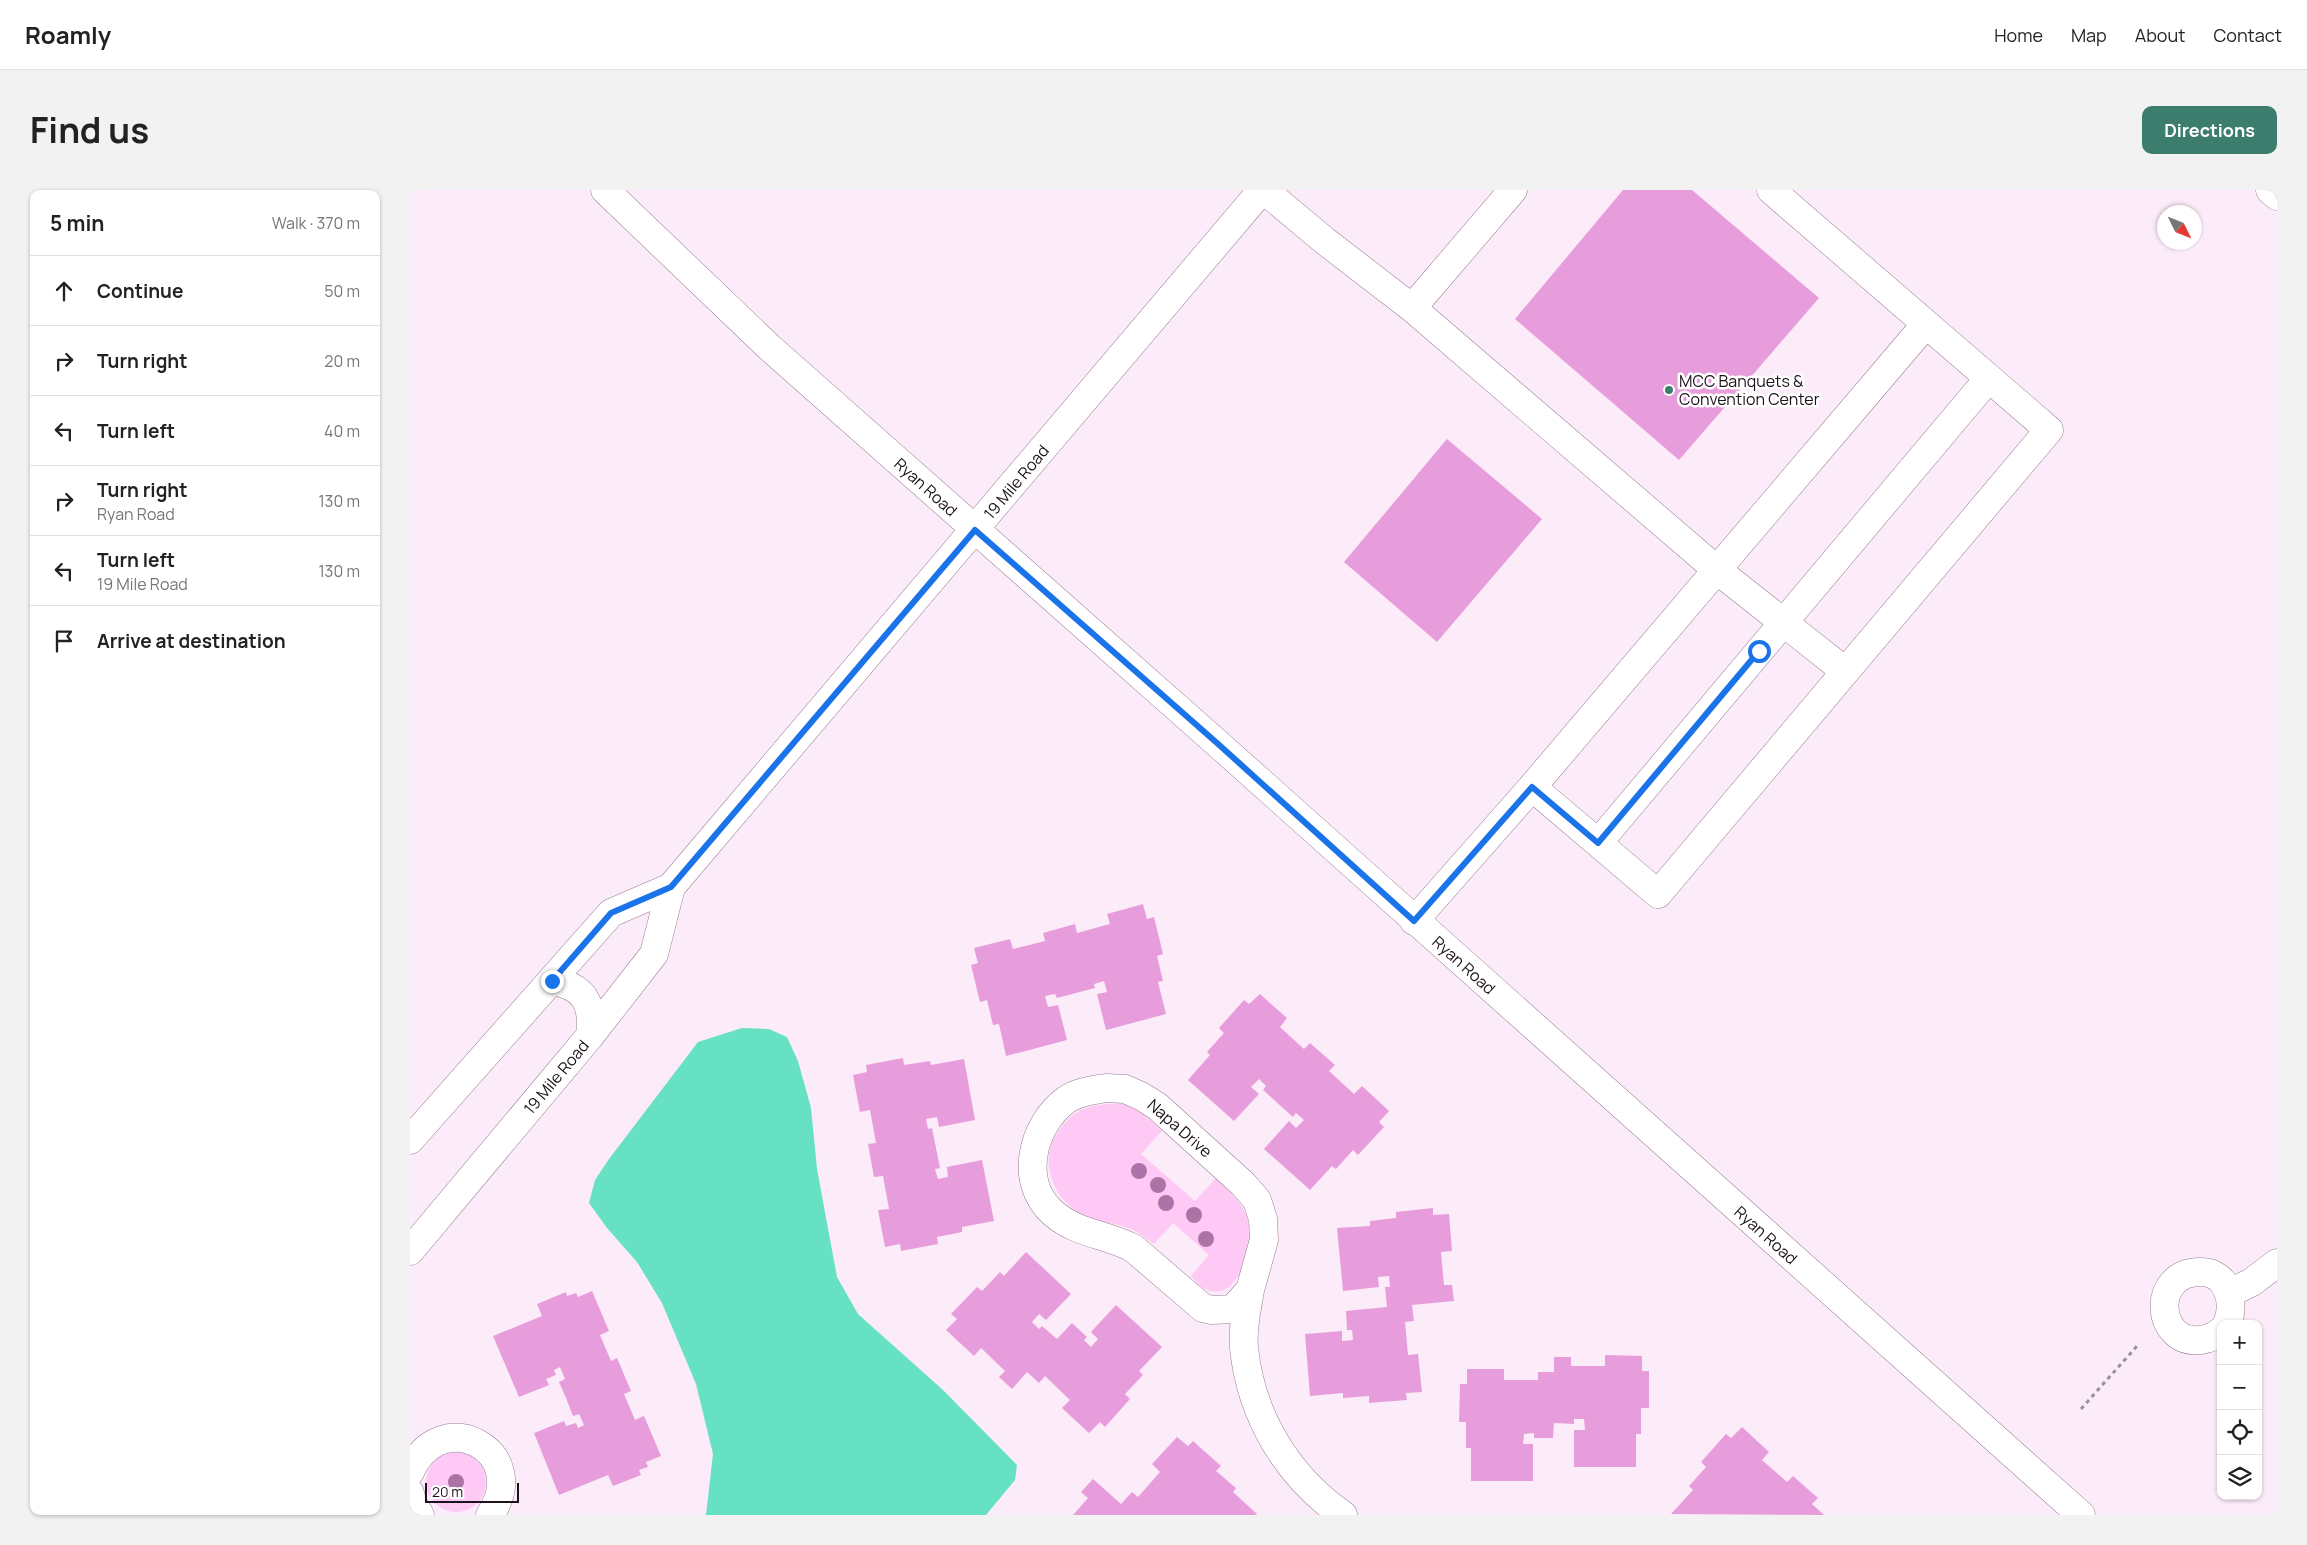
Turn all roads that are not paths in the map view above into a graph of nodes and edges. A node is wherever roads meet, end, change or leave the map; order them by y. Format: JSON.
{"nodes":[{"id":1,"x":605,"y":190,"type":"edge"},
{"id":2,"x":1263,"y":190,"type":"edge"},
{"id":3,"x":1513,"y":190,"type":"edge"},
{"id":4,"x":1771,"y":190,"type":"edge"},
{"id":5,"x":2270,"y":190,"type":"edge"},
{"id":6,"x":2277,"y":196,"type":"edge"},
{"id":7,"x":1412,"y":308,"type":"junction"},
{"id":8,"x":1926,"y":324,"type":"junction"},
{"id":9,"x":1989,"y":378,"type":"junction"},
{"id":10,"x":975,"y":530,"type":"junction"},
{"id":11,"x":1717,"y":570,"type":"junction"},
{"id":12,"x":1784,"y":622,"type":"junction"},
{"id":13,"x":1846,"y":671,"type":"junction"},
{"id":14,"x":1532,"y":787,"type":"junction"},
{"id":15,"x":1598,"y":843,"type":"junction"},
{"id":16,"x":671,"y":887,"type":"junction"},
{"id":17,"x":1414,"y":921,"type":"junction"},
{"id":18,"x":552,"y":981,"type":"junction"},
{"id":19,"x":590,"y":1036,"type":"junction"},
{"id":20,"x":410,"y":1140,"type":"edge"},
{"id":21,"x":410,"y":1251,"type":"edge"},
{"id":22,"x":2277,"y":1263,"type":"edge"},
{"id":23,"x":1250,"y":1290,"type":"junction"},
{"id":24,"x":2230,"y":1293,"type":"junction"},
{"id":25,"x":1203,"y":1308,"type":"junction"},
{"id":26,"x":2229,"y":1320,"type":"edge"},
{"id":27,"x":2217,"y":1334,"type":"edge"},
{"id":28,"x":1244,"y":1347,"type":"junction"},
{"id":29,"x":410,"y":1472,"type":"edge"},
{"id":30,"x":410,"y":1493,"type":"edge"},
{"id":31,"x":1332,"y":1512,"type":"edge"},
{"id":32,"x":420,"y":1515,"type":"edge"},
{"id":33,"x":490,"y":1515,"type":"edge"},
{"id":34,"x":2081,"y":1515,"type":"edge"}],
"edges":[{"from":1,"to":10,"type":"main road","name":"Ryan Road"},
{"from":2,"to":7,"type":"main road"},
{"from":2,"to":10,"type":"main road","name":"19 Mile Road"},
{"from":3,"to":7,"type":"main road"},
{"from":4,"to":8,"type":"main road"},
{"from":5,"to":6,"type":"main road"},
{"from":7,"to":11,"type":"main road"},
{"from":8,"to":9,"type":"main road"},
{"from":8,"to":11,"type":"main road"},
{"from":9,"to":12,"type":"main road"},
{"from":9,"to":13,"type":"main road"},
{"from":10,"to":16,"type":"main road","name":"19 Mile Road"},
{"from":10,"to":17,"type":"main road","name":"Ryan Road"},
{"from":11,"to":12,"type":"main road"},
{"from":11,"to":14,"type":"main road"},
{"from":12,"to":13,"type":"main road"},
{"from":12,"to":15,"type":"main road"},
{"from":13,"to":15,"type":"main road"},
{"from":14,"to":15,"type":"main road"},
{"from":14,"to":17,"type":"main road"},
{"from":16,"to":18,"type":"main road","name":"19 Mile Road"},
{"from":16,"to":19,"type":"main road","name":"19 Mile Road"},
{"from":17,"to":34,"type":"main road","name":"Ryan Road"},
{"from":18,"to":19,"type":"main road"},
{"from":18,"to":20,"type":"main road","name":"19 Mile Road"},
{"from":19,"to":21,"type":"main road","name":"19 Mile Road"},
{"from":22,"to":24,"type":"main road"},
{"from":23,"to":25,"type":"main road","name":"Napa Drive"},
{"from":23,"to":25,"type":"main road","name":"Napa Drive"},
{"from":23,"to":28,"type":"main road","name":"Napa Drive"},
{"from":24,"to":26,"type":"main road"},
{"from":24,"to":27,"type":"main road"},
{"from":25,"to":28,"type":"main road","name":"Napa Drive"},
{"from":28,"to":31,"type":"main road","name":"Napa Drive"},
{"from":29,"to":33,"type":"main road"},
{"from":30,"to":32,"type":"main road"}]}
